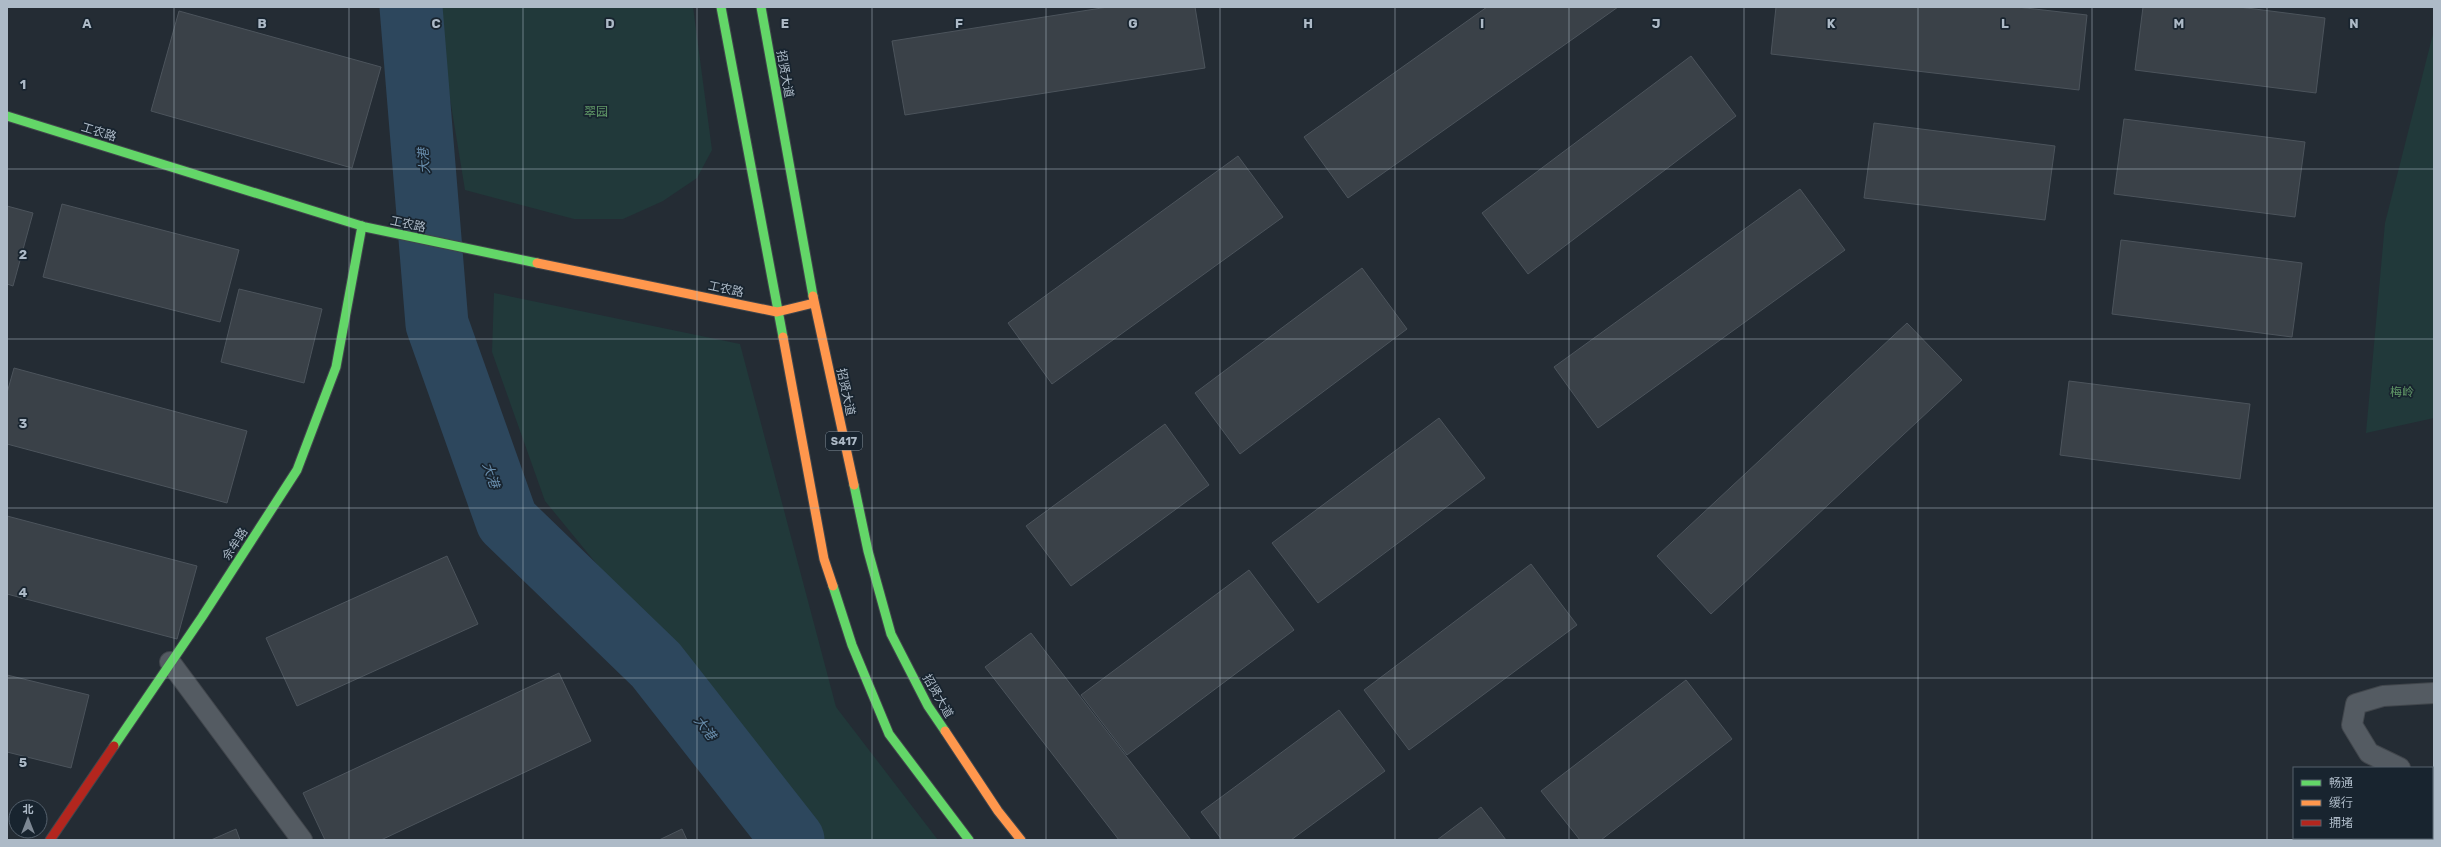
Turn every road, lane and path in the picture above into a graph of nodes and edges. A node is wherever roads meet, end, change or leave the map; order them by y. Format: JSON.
{"nodes":[{"id":1,"x":721,"y":7,"type":"edge"},
{"id":2,"x":760,"y":7,"type":"edge"},
{"id":3,"x":7,"y":116,"type":"edge"},
{"id":4,"x":363,"y":227,"type":"junction"},
{"id":5,"x":814,"y":303,"type":"junction"},
{"id":6,"x":777,"y":312,"type":"junction"},
{"id":7,"x":170,"y":662,"type":"junction"},
{"id":8,"x":2434,"y":693,"type":"edge"},
{"id":9,"x":2398,"y":767,"type":"edge"},
{"id":10,"x":50,"y":840,"type":"edge"},
{"id":11,"x":302,"y":840,"type":"edge"},
{"id":12,"x":969,"y":840,"type":"edge"},
{"id":13,"x":1021,"y":840,"type":"edge"}],
"edges":[{"from":1,"to":6,"type":"main road"},
{"from":2,"to":5,"type":"main road","name":"招贤大道","number":"S417"},
{"from":3,"to":4,"type":"main road","name":"工农路"},
{"from":4,"to":6,"type":"main road","name":"工农路"},
{"from":4,"to":7,"type":"main road","name":"佘牟路"},
{"from":5,"to":6,"type":"main road","name":"工农路"},
{"from":5,"to":13,"type":"main road","name":"招贤大道","number":"S417"},
{"from":6,"to":12,"type":"main road"},
{"from":7,"to":10,"type":"main road","name":"佘牟路"},
{"from":7,"to":11,"type":"lane"},
{"from":8,"to":9,"type":"lane"}]}
